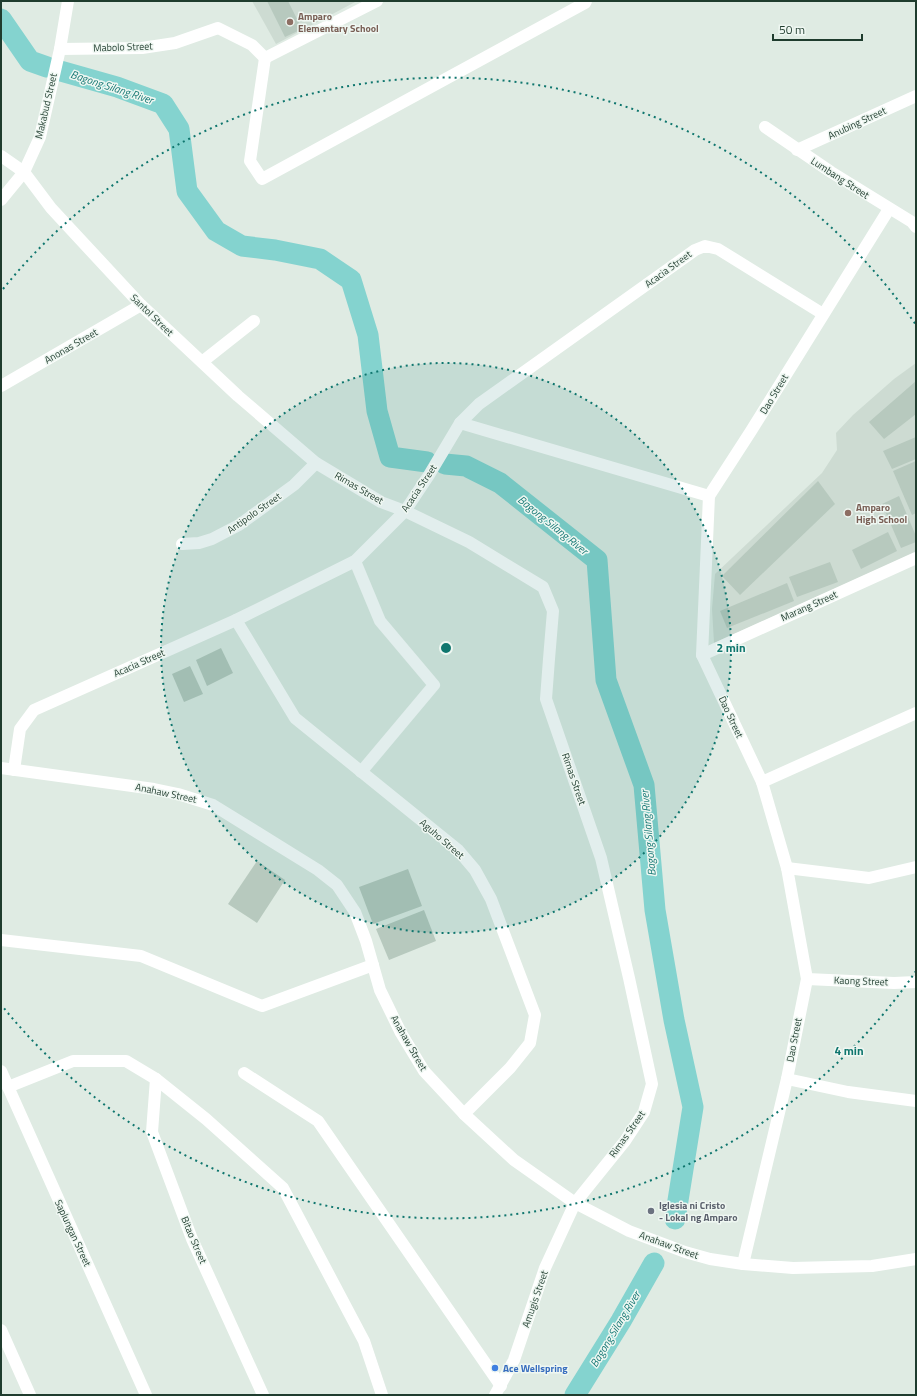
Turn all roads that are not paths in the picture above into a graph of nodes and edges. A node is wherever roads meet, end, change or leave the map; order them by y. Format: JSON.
{"nodes":[{"id":1,"x":68,"y":1,"type":"edge"},
{"id":2,"x":377,"y":1,"type":"edge"},
{"id":3,"x":586,"y":2,"type":"edge"},
{"id":4,"x":60,"y":49,"type":"junction"},
{"id":5,"x":265,"y":58,"type":"junction"},
{"id":6,"x":916,"y":96,"type":"edge"},
{"id":7,"x":764,"y":128,"type":"dead end"},
{"id":8,"x":797,"y":150,"type":"junction"},
{"id":9,"x":1,"y":156,"type":"edge"},
{"id":10,"x":24,"y":172,"type":"junction"},
{"id":11,"x":1,"y":200,"type":"edge"},
{"id":12,"x":889,"y":209,"type":"junction"},
{"id":13,"x":916,"y":227,"type":"edge"},
{"id":14,"x":141,"y":305,"type":"junction"},
{"id":15,"x":823,"y":314,"type":"junction"},
{"id":16,"x":254,"y":322,"type":"dead end"},
{"id":17,"x":202,"y":362,"type":"junction"},
{"id":18,"x":1,"y":386,"type":"edge"},
{"id":19,"x":460,"y":423,"type":"junction"},
{"id":20,"x":316,"y":463,"type":"junction"},
{"id":21,"x":710,"y":496,"type":"junction"},
{"id":22,"x":405,"y":511,"type":"junction"},
{"id":23,"x":182,"y":544,"type":"dead end"},
{"id":24,"x":916,"y":558,"type":"edge"},
{"id":25,"x":355,"y":561,"type":"junction"},
{"id":26,"x":236,"y":620,"type":"junction"},
{"id":27,"x":702,"y":655,"type":"junction"},
{"id":28,"x":916,"y":713,"type":"edge"},
{"id":29,"x":1,"y":768,"type":"edge"},
{"id":30,"x":14,"y":770,"type":"junction"},
{"id":31,"x":361,"y":772,"type":"junction"},
{"id":32,"x":762,"y":782,"type":"junction"},
{"id":33,"x":916,"y":867,"type":"edge"},
{"id":34,"x":787,"y":868,"type":"junction"},
{"id":35,"x":1,"y":940,"type":"edge"},
{"id":36,"x":373,"y":965,"type":"junction"},
{"id":37,"x":807,"y":979,"type":"junction"},
{"id":38,"x":916,"y":982,"type":"edge"},
{"id":39,"x":1,"y":1071,"type":"edge"},
{"id":40,"x":244,"y":1073,"type":"dead end"},
{"id":41,"x":156,"y":1079,"type":"junction"},
{"id":42,"x":786,"y":1079,"type":"junction"},
{"id":43,"x":8,"y":1087,"type":"junction"},
{"id":44,"x":916,"y":1101,"type":"edge"},
{"id":45,"x":464,"y":1114,"type":"junction"},
{"id":46,"x":575,"y":1203,"type":"junction"},
{"id":47,"x":916,"y":1259,"type":"edge"},
{"id":48,"x":743,"y":1264,"type":"junction"},
{"id":49,"x":1,"y":1330,"type":"edge"},
{"id":50,"x":498,"y":1391,"type":"edge"},
{"id":51,"x":30,"y":1395,"type":"edge"},
{"id":52,"x":146,"y":1395,"type":"edge"},
{"id":53,"x":263,"y":1395,"type":"edge"},
{"id":54,"x":382,"y":1395,"type":"edge"}],
"edges":[{"from":1,"to":4,"type":"street","name":"Makabud Street"},
{"from":2,"to":5,"type":"street"},
{"from":3,"to":5,"type":"street"},
{"from":4,"to":5,"type":"street","name":"Mabolo Street"},
{"from":4,"to":10,"type":"street","name":"Makabud Street"},
{"from":6,"to":8,"type":"street","name":"Anubing Street"},
{"from":7,"to":8,"type":"street","name":"Lumbang Street"},
{"from":8,"to":12,"type":"street","name":"Lumbang Street"},
{"from":9,"to":10,"type":"street","name":"Santol Street"},
{"from":10,"to":11,"type":"street","name":"Makabud Street"},
{"from":10,"to":14,"type":"street","name":"Santol Street"},
{"from":12,"to":13,"type":"street","name":"Lumbang Street"},
{"from":12,"to":15,"type":"street","name":"Dao Street"},
{"from":14,"to":17,"type":"street","name":"Santol Street"},
{"from":14,"to":18,"type":"street","name":"Anonas Street"},
{"from":15,"to":19,"type":"street","name":"Acacia Street"},
{"from":15,"to":21,"type":"street","name":"Dao Street"},
{"from":16,"to":17,"type":"street"},
{"from":17,"to":20,"type":"street","name":"Santol Street"},
{"from":19,"to":21,"type":"street"},
{"from":19,"to":22,"type":"street","name":"Acacia Street"},
{"from":20,"to":22,"type":"street","name":"Rimas Street"},
{"from":20,"to":23,"type":"street","name":"Antipolo Street"},
{"from":21,"to":27,"type":"street","name":"Dao Street"},
{"from":22,"to":25,"type":"street","name":"Acacia Street"},
{"from":22,"to":46,"type":"street","name":"Rimas Street"},
{"from":24,"to":27,"type":"street","name":"Marang Street"},
{"from":25,"to":26,"type":"street","name":"Acacia Street"},
{"from":25,"to":31,"type":"street"},
{"from":26,"to":30,"type":"street","name":"Acacia Street"},
{"from":26,"to":31,"type":"street","name":"Aguho Street"},
{"from":27,"to":32,"type":"street","name":"Dao Street"},
{"from":28,"to":32,"type":"street"},
{"from":29,"to":30,"type":"street","name":"Anahaw Street"},
{"from":30,"to":36,"type":"street","name":"Anahaw Street"},
{"from":31,"to":45,"type":"street","name":"Aguho Street"},
{"from":32,"to":34,"type":"street","name":"Dao Street"},
{"from":33,"to":34,"type":"street"},
{"from":34,"to":37,"type":"street","name":"Dao Street"},
{"from":35,"to":36,"type":"street"},
{"from":36,"to":45,"type":"street","name":"Anahaw Street"},
{"from":37,"to":38,"type":"street","name":"Kaong Street"},
{"from":37,"to":42,"type":"street","name":"Dao Street"},
{"from":39,"to":43,"type":"street","name":"Saplungan Street"},
{"from":40,"to":50,"type":"street"},
{"from":41,"to":43,"type":"street"},
{"from":41,"to":53,"type":"street","name":"Bitao Street"},
{"from":41,"to":54,"type":"street"},
{"from":42,"to":44,"type":"street"},
{"from":42,"to":48,"type":"street","name":"Dao Street"},
{"from":43,"to":52,"type":"street","name":"Saplungan Street"},
{"from":45,"to":46,"type":"street","name":"Anahaw Street"},
{"from":46,"to":48,"type":"street","name":"Anahaw Street"},
{"from":46,"to":50,"type":"street","name":"Amugis Street"},
{"from":47,"to":48,"type":"street","name":"Anahaw Street"},
{"from":49,"to":51,"type":"street"}]}
